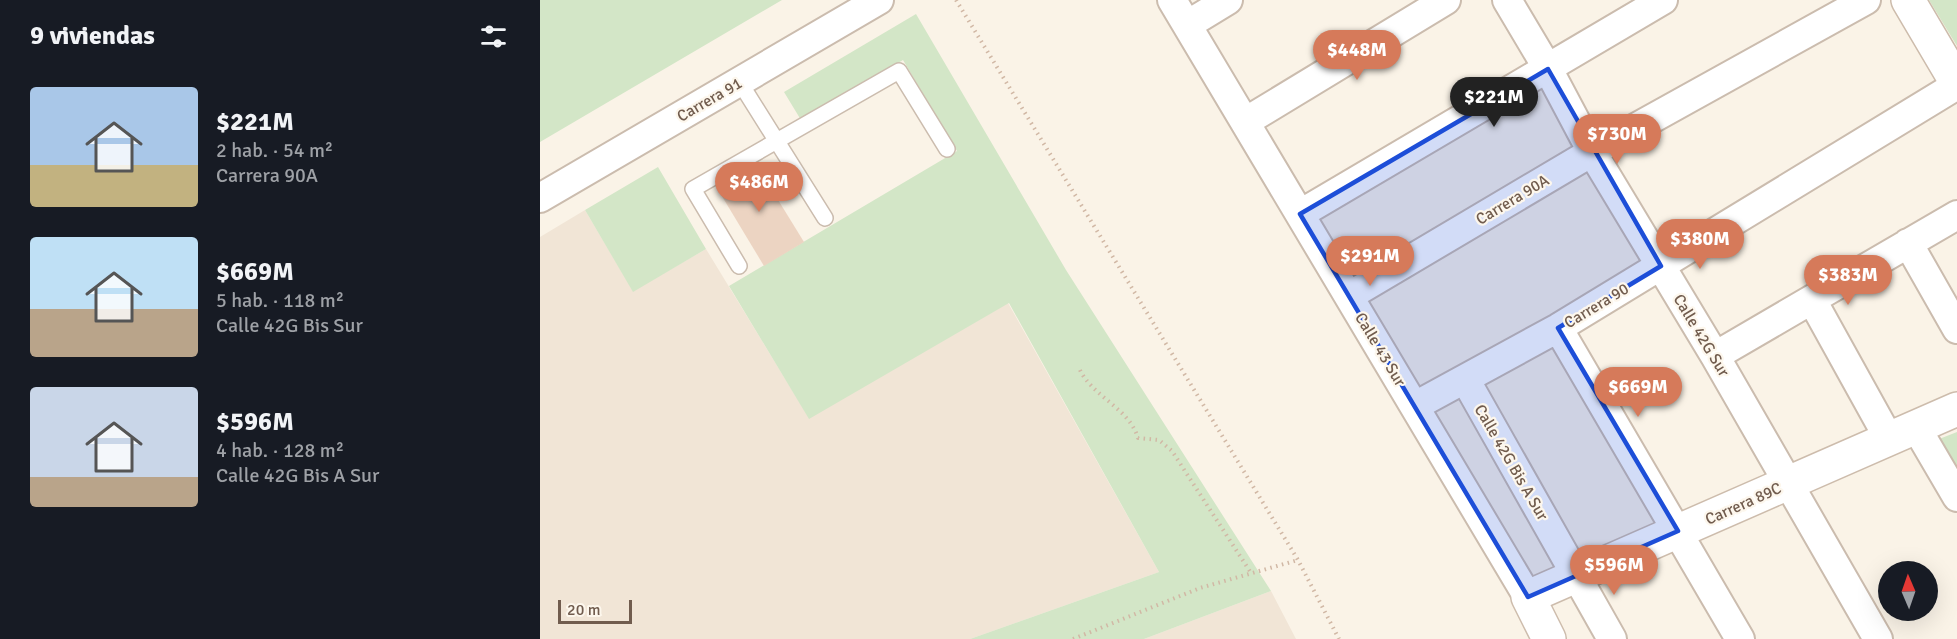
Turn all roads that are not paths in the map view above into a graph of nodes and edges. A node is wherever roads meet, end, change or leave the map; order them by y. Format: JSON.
{"nodes":[{"id":1,"x":879,"y":0,"type":"edge"},
{"id":2,"x":1172,"y":0,"type":"edge"},
{"id":3,"x":1228,"y":0,"type":"edge"},
{"id":4,"x":1446,"y":0,"type":"edge"},
{"id":5,"x":1506,"y":0,"type":"edge"},
{"id":6,"x":1663,"y":0,"type":"edge"},
{"id":7,"x":1866,"y":0,"type":"edge"},
{"id":8,"x":1908,"y":0,"type":"edge"},
{"id":9,"x":1187,"y":25,"type":"junction"},
{"id":10,"x":1548,"y":69,"type":"junction"},
{"id":11,"x":739,"y":81,"type":"junction"},
{"id":12,"x":1957,"y":84,"type":"edge"},
{"id":13,"x":1245,"y":122,"type":"junction"},
{"id":14,"x":777,"y":141,"type":"junction"},
{"id":15,"x":947,"y":149,"type":"dead end"},
{"id":16,"x":1592,"y":152,"type":"junction"},
{"id":17,"x":540,"y":198,"type":"edge"},
{"id":18,"x":1300,"y":214,"type":"junction"},
{"id":19,"x":1957,"y":215,"type":"edge"},
{"id":20,"x":825,"y":218,"type":"dead end"},
{"id":21,"x":1908,"y":243,"type":"junction"},
{"id":22,"x":739,"y":266,"type":"dead end"},
{"id":23,"x":1661,"y":266,"type":"junction"},
{"id":24,"x":1348,"y":296,"type":"junction"},
{"id":25,"x":1812,"y":300,"type":"junction"},
{"id":26,"x":1558,"y":327,"type":"junction"},
{"id":27,"x":1957,"y":329,"type":"edge"},
{"id":28,"x":1715,"y":356,"type":"junction"},
{"id":29,"x":1465,"y":380,"type":"junction"},
{"id":30,"x":1415,"y":406,"type":"junction"},
{"id":31,"x":1957,"y":409,"type":"edge"},
{"id":32,"x":1903,"y":433,"type":"junction"},
{"id":33,"x":1788,"y":483,"type":"junction"},
{"id":34,"x":1957,"y":497,"type":"edge"},
{"id":35,"x":1678,"y":531,"type":"junction"},
{"id":36,"x":1576,"y":576,"type":"junction"},
{"id":37,"x":1528,"y":597,"type":"junction"},
{"id":38,"x":1549,"y":639,"type":"edge"},
{"id":39,"x":1612,"y":639,"type":"edge"},
{"id":40,"x":1740,"y":639,"type":"edge"},
{"id":41,"x":1878,"y":639,"type":"edge"}],
"edges":[{"from":1,"to":11,"type":"street","name":"Carrera 91"},
{"from":2,"to":9,"type":"street","name":"Calle 43 Sur"},
{"from":3,"to":9,"type":"street"},
{"from":4,"to":13,"type":"street"},
{"from":5,"to":10,"type":"street","name":"Calle 42G Sur"},
{"from":6,"to":10,"type":"street"},
{"from":7,"to":16,"type":"street","name":"Carrera 90A"},
{"from":8,"to":12,"type":"street"},
{"from":9,"to":13,"type":"street","name":"Calle 43 Sur"},
{"from":10,"to":16,"type":"street","name":"Calle 42G Sur"},
{"from":10,"to":18,"type":"street"},
{"from":11,"to":14,"type":"lane"},
{"from":11,"to":17,"type":"street","name":"Carrera 91"},
{"from":12,"to":23,"type":"street","name":"Carrera 90"},
{"from":13,"to":18,"type":"street","name":"Calle 43 Sur"},
{"from":14,"to":15,"type":"lane"},
{"from":14,"to":20,"type":"lane"},
{"from":14,"to":22,"type":"lane"},
{"from":16,"to":23,"type":"street","name":"Calle 42G Sur"},
{"from":16,"to":24,"type":"street","name":"Carrera 90A"},
{"from":18,"to":24,"type":"street","name":"Calle 43 Sur"},
{"from":19,"to":21,"type":"street"},
{"from":21,"to":25,"type":"street"},
{"from":21,"to":27,"type":"street"},
{"from":23,"to":26,"type":"street","name":"Carrera 90"},
{"from":23,"to":28,"type":"street","name":"Calle 42G Sur"},
{"from":24,"to":30,"type":"street","name":"Calle 43 Sur"},
{"from":25,"to":28,"type":"street"},
{"from":25,"to":32,"type":"street"},
{"from":26,"to":29,"type":"street","name":"Carrera 90"},
{"from":26,"to":35,"type":"street"},
{"from":28,"to":33,"type":"street","name":"Calle 42G Sur"},
{"from":29,"to":30,"type":"street","name":"Carrera 90"},
{"from":29,"to":36,"type":"street","name":"Calle 42G Bis A Sur"},
{"from":30,"to":37,"type":"street","name":"Calle 43 Sur"},
{"from":31,"to":32,"type":"street","name":"Carrera 89C"},
{"from":32,"to":33,"type":"street","name":"Carrera 89C"},
{"from":32,"to":34,"type":"street"},
{"from":33,"to":35,"type":"street","name":"Carrera 89C"},
{"from":33,"to":41,"type":"street","name":"Calle 42G Sur"},
{"from":35,"to":36,"type":"street","name":"Carrera 89C"},
{"from":35,"to":40,"type":"street"},
{"from":36,"to":37,"type":"street","name":"Carrera 89C"},
{"from":36,"to":39,"type":"street","name":"Calle 42G Bis A Sur"},
{"from":37,"to":38,"type":"street","name":"Calle 43 Sur"}]}
